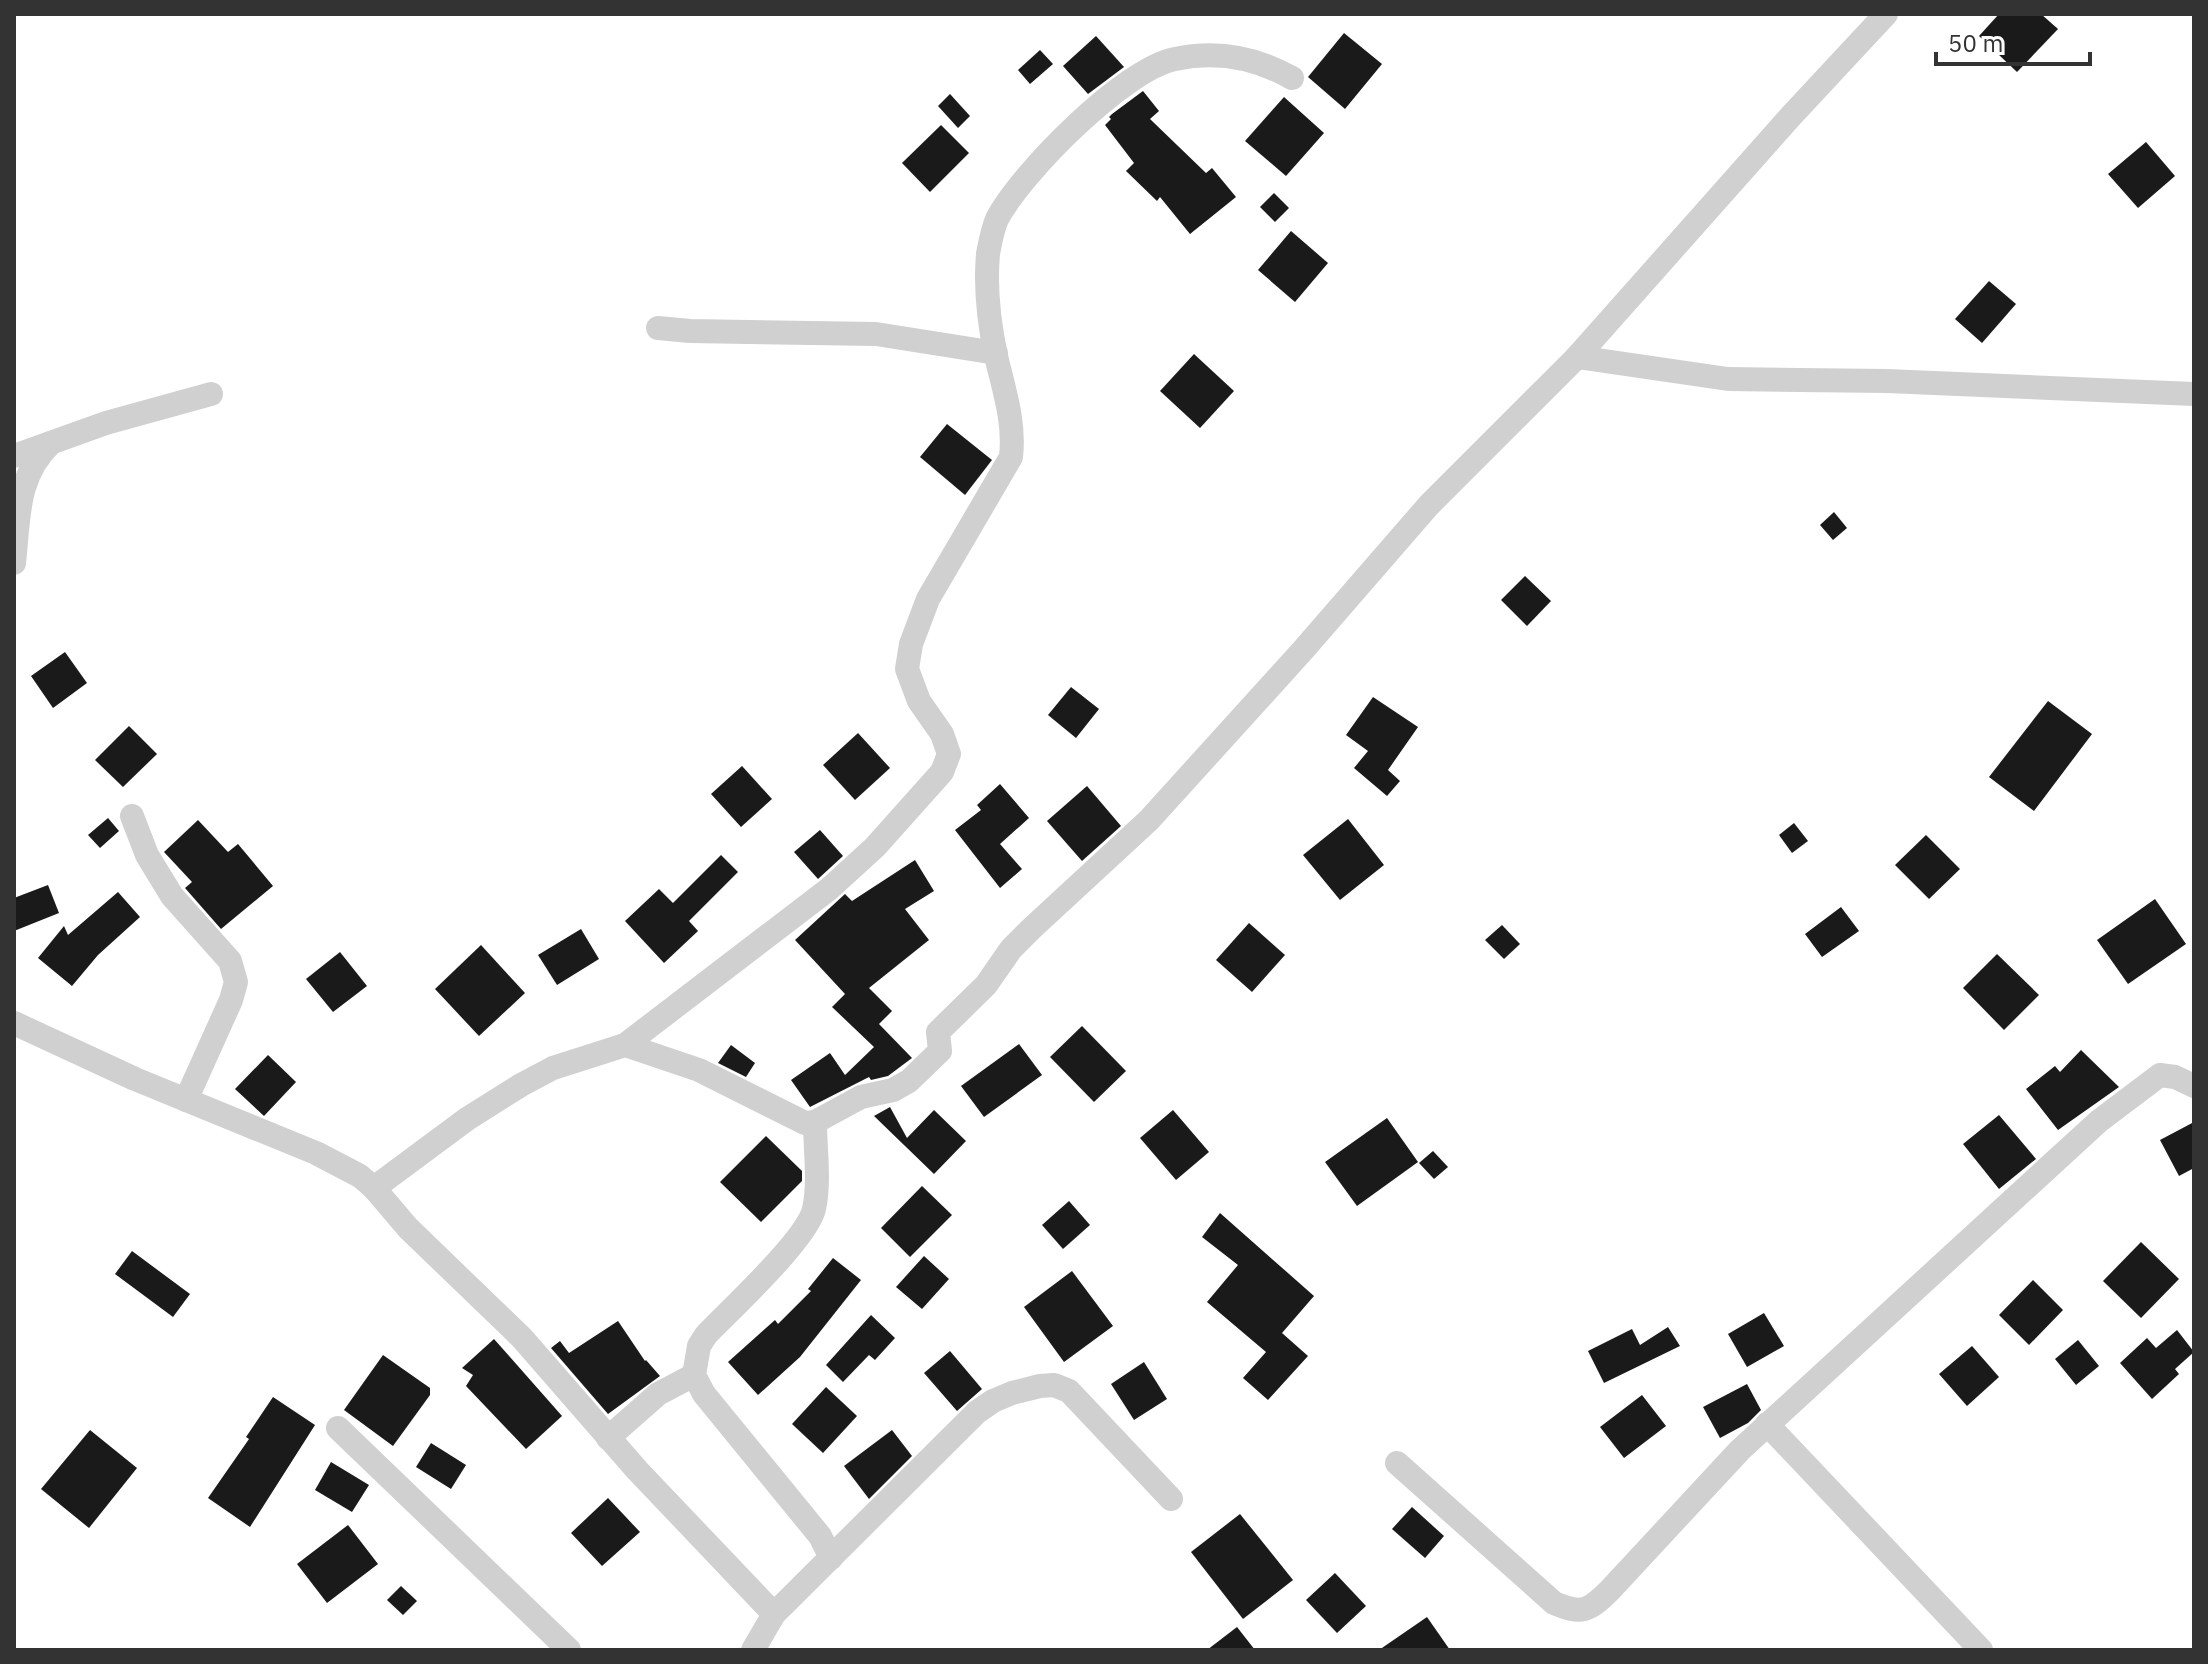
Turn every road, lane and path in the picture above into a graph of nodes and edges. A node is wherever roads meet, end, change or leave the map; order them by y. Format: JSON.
{"nodes":[{"id":1,"x":1886,"y":14,"type":"edge"},
{"id":2,"x":1292,"y":78,"type":"dead end"},
{"id":3,"x":658,"y":328,"type":"dead end"},
{"id":4,"x":996,"y":353,"type":"junction"},
{"id":5,"x":1577,"y":357,"type":"junction"},
{"id":6,"x":211,"y":394,"type":"dead end"},
{"id":7,"x":2194,"y":394,"type":"edge"},
{"id":8,"x":52,"y":441,"type":"junction"},
{"id":9,"x":14,"y":456,"type":"edge"},
{"id":10,"x":16,"y":526,"type":"edge"},
{"id":11,"x":14,"y":563,"type":"edge"},
{"id":12,"x":132,"y":816,"type":"dead end"},
{"id":13,"x":14,"y":1023,"type":"edge"},
{"id":14,"x":625,"y":1045,"type":"junction"},
{"id":15,"x":2194,"y":1086,"type":"edge"},
{"id":16,"x":186,"y":1100,"type":"junction"},
{"id":17,"x":815,"y":1122,"type":"junction"},
{"id":18,"x":374,"y":1188,"type":"junction"},
{"id":19,"x":694,"y":1375,"type":"junction"},
{"id":20,"x":1767,"y":1424,"type":"junction"},
{"id":21,"x":338,"y":1428,"type":"dead end"},
{"id":22,"x":608,"y":1438,"type":"junction"},
{"id":23,"x":1397,"y":1463,"type":"dead end"},
{"id":24,"x":1171,"y":1499,"type":"dead end"},
{"id":25,"x":831,"y":1558,"type":"junction"},
{"id":26,"x":774,"y":1614,"type":"junction"},
{"id":27,"x":569,"y":1650,"type":"edge"},
{"id":28,"x":753,"y":1650,"type":"edge"},
{"id":29,"x":1981,"y":1650,"type":"edge"}],
"edges":[{"from":1,"to":5,"type":"street"},
{"from":2,"to":4,"type":"street"},
{"from":3,"to":4,"type":"street"},
{"from":4,"to":14,"type":"street"},
{"from":5,"to":7,"type":"street"},
{"from":5,"to":17,"type":"street"},
{"from":6,"to":8,"type":"street"},
{"from":8,"to":9,"type":"street"},
{"from":8,"to":10,"type":"street"},
{"from":10,"to":11,"type":"street"},
{"from":12,"to":16,"type":"street"},
{"from":13,"to":16,"type":"street"},
{"from":14,"to":17,"type":"street"},
{"from":14,"to":18,"type":"street"},
{"from":15,"to":20,"type":"street"},
{"from":16,"to":18,"type":"street"},
{"from":17,"to":19,"type":"street"},
{"from":18,"to":22,"type":"street"},
{"from":19,"to":22,"type":"street"},
{"from":19,"to":25,"type":"street"},
{"from":20,"to":23,"type":"street"},
{"from":20,"to":29,"type":"street"},
{"from":21,"to":27,"type":"street"},
{"from":22,"to":26,"type":"street"},
{"from":24,"to":25,"type":"street"},
{"from":25,"to":26,"type":"street"},
{"from":26,"to":28,"type":"street"}]}
